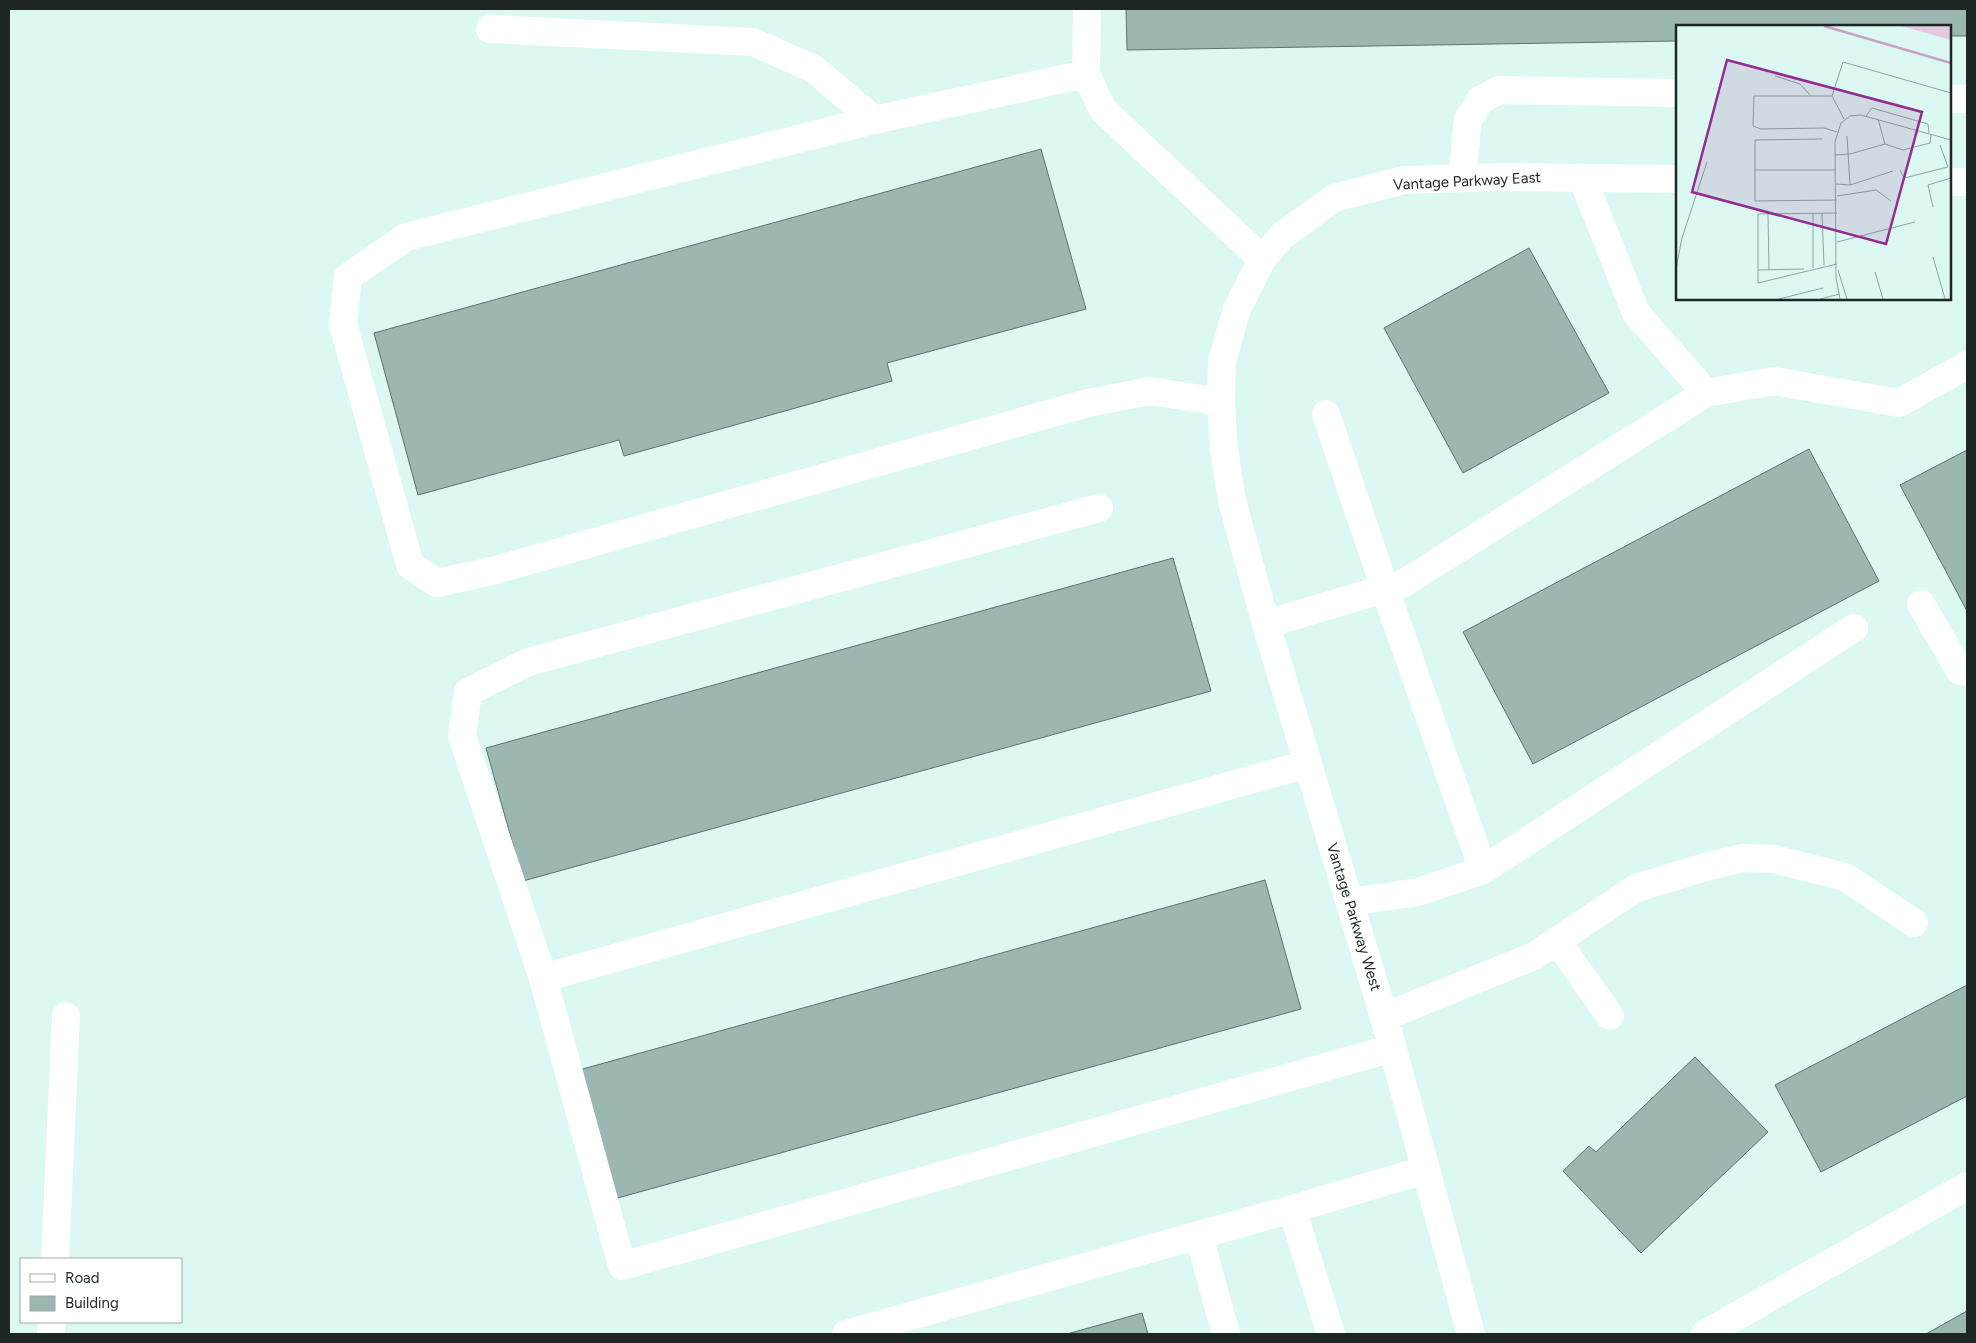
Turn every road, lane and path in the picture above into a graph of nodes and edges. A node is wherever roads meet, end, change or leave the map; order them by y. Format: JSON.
{"nodes":[{"id":1,"x":1087,"y":9,"type":"edge"},
{"id":2,"x":490,"y":29,"type":"dead end"},
{"id":3,"x":1086,"y":74,"type":"junction"},
{"id":4,"x":1676,"y":93,"type":"edge"},
{"id":5,"x":1951,"y":99,"type":"edge"},
{"id":6,"x":1967,"y":99,"type":"edge"},
{"id":7,"x":874,"y":120,"type":"junction"},
{"id":8,"x":1582,"y":177,"type":"junction"},
{"id":9,"x":1462,"y":178,"type":"junction"},
{"id":10,"x":1676,"y":178,"type":"edge"},
{"id":11,"x":1951,"y":182,"type":"edge"},
{"id":12,"x":1967,"y":182,"type":"edge"},
{"id":13,"x":1262,"y":259,"type":"junction"},
{"id":14,"x":1967,"y":365,"type":"edge"},
{"id":15,"x":1706,"y":394,"type":"junction"},
{"id":16,"x":1221,"y":402,"type":"junction"},
{"id":17,"x":1326,"y":414,"type":"dead end"},
{"id":18,"x":1232,"y":501,"type":"joint"},
{"id":19,"x":1099,"y":508,"type":"dead end"},
{"id":20,"x":1385,"y":589,"type":"junction"},
{"id":21,"x":1921,"y":604,"type":"dead end"},
{"id":22,"x":1266,"y":624,"type":"junction"},
{"id":23,"x":1854,"y":628,"type":"dead end"},
{"id":24,"x":1967,"y":672,"type":"edge"},
{"id":25,"x":1307,"y":764,"type":"junction"},
{"id":26,"x":1483,"y":870,"type":"junction"},
{"id":27,"x":1350,"y":902,"type":"junction"},
{"id":28,"x":1914,"y":923,"type":"dead end"},
{"id":29,"x":1557,"y":941,"type":"junction"},
{"id":30,"x":543,"y":978,"type":"junction"},
{"id":31,"x":66,"y":1016,"type":"dead end"},
{"id":32,"x":1610,"y":1016,"type":"dead end"},
{"id":33,"x":1384,"y":1017,"type":"junction"},
{"id":34,"x":1393,"y":1048,"type":"junction"},
{"id":35,"x":1425,"y":1170,"type":"junction"},
{"id":36,"x":1967,"y":1186,"type":"edge"},
{"id":37,"x":1292,"y":1209,"type":"junction"},
{"id":38,"x":1199,"y":1236,"type":"junction"},
{"id":39,"x":55,"y":1258,"type":"edge"},
{"id":40,"x":846,"y":1334,"type":"edge"},
{"id":41,"x":1226,"y":1334,"type":"edge"},
{"id":42,"x":1330,"y":1334,"type":"edge"},
{"id":43,"x":1471,"y":1334,"type":"edge"},
{"id":44,"x":1705,"y":1334,"type":"edge"}],
"edges":[{"from":1,"to":3,"type":"street"},
{"from":2,"to":7,"type":"street"},
{"from":3,"to":7,"type":"street"},
{"from":3,"to":13,"type":"street"},
{"from":4,"to":9,"type":"street"},
{"from":5,"to":6,"type":"street"},
{"from":7,"to":16,"type":"street"},
{"from":8,"to":9,"type":"street","name":"Vantage Parkway East"},
{"from":8,"to":10,"type":"street","name":"Vantage Parkway East"},
{"from":8,"to":15,"type":"street"},
{"from":9,"to":13,"type":"street","name":"Vantage Parkway East"},
{"from":11,"to":12,"type":"street"},
{"from":13,"to":16,"type":"street","name":"Vantage Parkway East"},
{"from":14,"to":15,"type":"street"},
{"from":15,"to":20,"type":"street"},
{"from":16,"to":18,"type":"street","name":"Vantage Parkway East"},
{"from":17,"to":20,"type":"street"},
{"from":18,"to":22,"type":"street","name":"Vantage Parkway West"},
{"from":19,"to":30,"type":"street"},
{"from":20,"to":22,"type":"street"},
{"from":20,"to":26,"type":"street"},
{"from":21,"to":24,"type":"street"},
{"from":22,"to":25,"type":"street","name":"Vantage Parkway West"},
{"from":23,"to":26,"type":"street"},
{"from":25,"to":27,"type":"street","name":"Vantage Parkway West"},
{"from":25,"to":30,"type":"street"},
{"from":26,"to":27,"type":"street"},
{"from":27,"to":33,"type":"street","name":"Vantage Parkway West"},
{"from":28,"to":29,"type":"street"},
{"from":29,"to":32,"type":"street"},
{"from":29,"to":33,"type":"street"},
{"from":30,"to":34,"type":"street"},
{"from":31,"to":39,"type":"street"},
{"from":33,"to":34,"type":"street","name":"Vantage Parkway West"},
{"from":34,"to":35,"type":"street","name":"Vantage Parkway West"},
{"from":35,"to":37,"type":"street"},
{"from":35,"to":43,"type":"street","name":"Vantage Parkway West"},
{"from":36,"to":44,"type":"street"},
{"from":37,"to":38,"type":"street"},
{"from":37,"to":42,"type":"street"},
{"from":38,"to":40,"type":"street"},
{"from":38,"to":41,"type":"street"}]}
